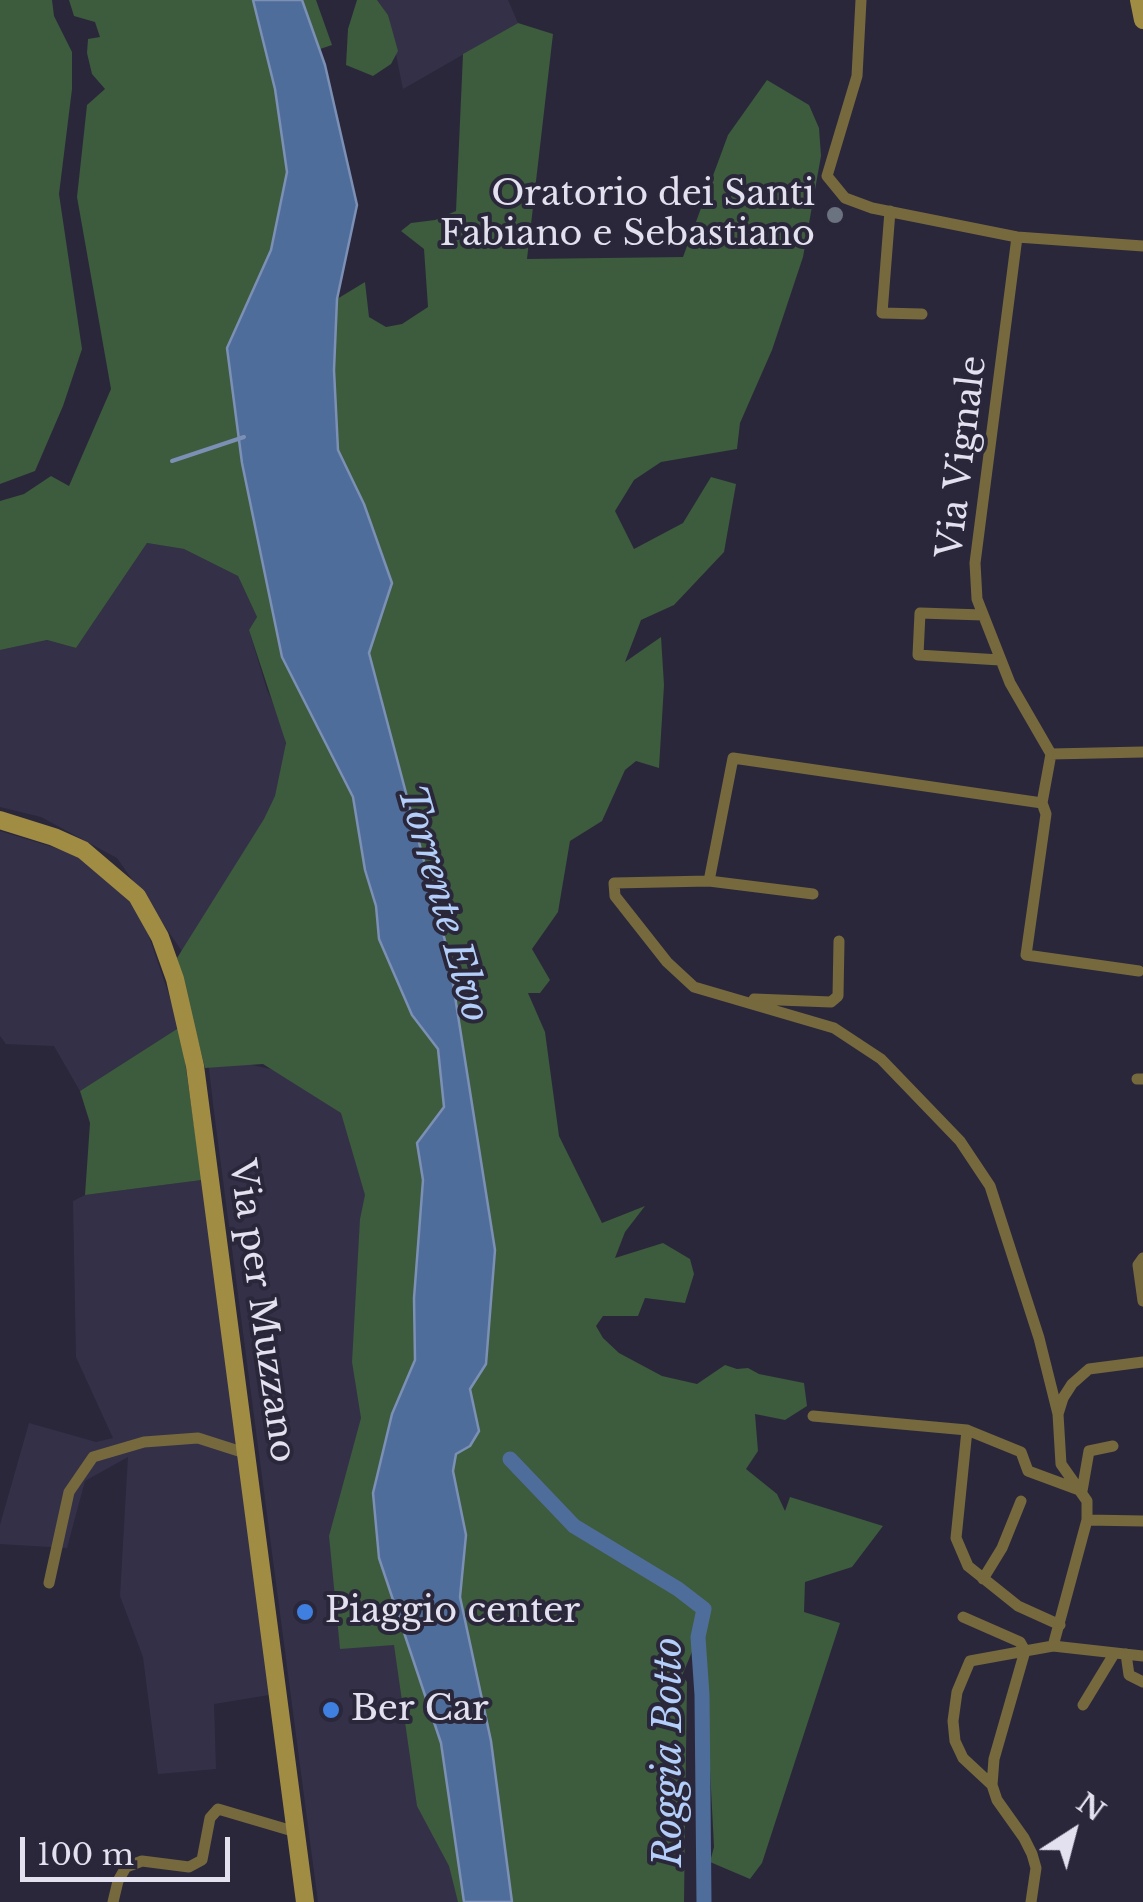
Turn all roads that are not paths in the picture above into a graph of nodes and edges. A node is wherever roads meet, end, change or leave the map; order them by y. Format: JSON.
{"nodes":[{"id":1,"x":861,"y":0,"type":"edge"},
{"id":2,"x":1139,"y":0,"type":"edge"},
{"id":3,"x":1143,"y":20,"type":"edge"},
{"id":4,"x":890,"y":211,"type":"junction"},
{"id":5,"x":1016,"y":236,"type":"junction"},
{"id":6,"x":1143,"y":246,"type":"edge"},
{"id":7,"x":922,"y":314,"type":"dead end"},
{"id":8,"x":982,"y":615,"type":"junction"},
{"id":9,"x":1000,"y":660,"type":"junction"},
{"id":10,"x":1143,"y":752,"type":"edge"},
{"id":11,"x":1051,"y":754,"type":"junction"},
{"id":12,"x":1042,"y":803,"type":"junction"},
{"id":13,"x":0,"y":820,"type":"edge"},
{"id":14,"x":709,"y":881,"type":"junction"},
{"id":15,"x":813,"y":894,"type":"dead end"},
{"id":16,"x":840,"y":940,"type":"dead end"},
{"id":17,"x":1139,"y":970,"type":"dead end"},
{"id":18,"x":735,"y":998,"type":"junction"},
{"id":19,"x":1143,"y":1258,"type":"edge"},
{"id":20,"x":1143,"y":1301,"type":"edge"},
{"id":21,"x":1143,"y":1362,"type":"edge"},
{"id":22,"x":1058,"y":1414,"type":"junction"},
{"id":23,"x":813,"y":1416,"type":"dead end"},
{"id":24,"x":967,"y":1430,"type":"junction"},
{"id":25,"x":1113,"y":1446,"type":"dead end"},
{"id":26,"x":248,"y":1454,"type":"junction"},
{"id":27,"x":1082,"y":1491,"type":"junction"},
{"id":28,"x":1021,"y":1501,"type":"dead end"},
{"id":29,"x":1087,"y":1520,"type":"junction"},
{"id":30,"x":1143,"y":1522,"type":"edge"},
{"id":31,"x":983,"y":1579,"type":"junction"},
{"id":32,"x":49,"y":1583,"type":"dead end"},
{"id":33,"x":963,"y":1616,"type":"dead end"},
{"id":34,"x":1060,"y":1625,"type":"junction"},
{"id":35,"x":1053,"y":1646,"type":"junction"},
{"id":36,"x":1026,"y":1651,"type":"junction"},
{"id":37,"x":1120,"y":1654,"type":"junction"},
{"id":38,"x":1143,"y":1656,"type":"edge"},
{"id":39,"x":1143,"y":1682,"type":"edge"},
{"id":40,"x":1083,"y":1705,"type":"dead end"},
{"id":41,"x":992,"y":1785,"type":"junction"},
{"id":42,"x":296,"y":1832,"type":"junction"},
{"id":43,"x":112,"y":1902,"type":"edge"},
{"id":44,"x":305,"y":1902,"type":"edge"},
{"id":45,"x":1031,"y":1902,"type":"edge"}],
"edges":[{"from":1,"to":4,"type":"street"},
{"from":2,"to":3,"type":"street"},
{"from":4,"to":5,"type":"street"},
{"from":4,"to":7,"type":"street"},
{"from":5,"to":6,"type":"street"},
{"from":5,"to":8,"type":"street","name":"Via Vignale"},
{"from":8,"to":9,"type":"street","name":"Via Vignale"},
{"from":8,"to":9,"type":"street"},
{"from":9,"to":11,"type":"street","name":"Via Vignale"},
{"from":10,"to":11,"type":"street"},
{"from":11,"to":12,"type":"street"},
{"from":12,"to":14,"type":"street"},
{"from":12,"to":17,"type":"street"},
{"from":13,"to":26,"type":"street","name":"Via per Muzzano"},
{"from":14,"to":15,"type":"street"},
{"from":14,"to":18,"type":"street"},
{"from":16,"to":18,"type":"street"},
{"from":18,"to":22,"type":"street"},
{"from":19,"to":20,"type":"street"},
{"from":21,"to":22,"type":"street"},
{"from":22,"to":27,"type":"street"},
{"from":23,"to":24,"type":"street"},
{"from":24,"to":27,"type":"street"},
{"from":24,"to":31,"type":"street"},
{"from":25,"to":27,"type":"street"},
{"from":26,"to":32,"type":"street"},
{"from":26,"to":42,"type":"street","name":"Via per Muzzano"},
{"from":27,"to":29,"type":"street"},
{"from":28,"to":31,"type":"street"},
{"from":29,"to":30,"type":"street"},
{"from":29,"to":34,"type":"street"},
{"from":31,"to":34,"type":"street"},
{"from":33,"to":36,"type":"street"},
{"from":34,"to":35,"type":"street"},
{"from":35,"to":36,"type":"street"},
{"from":35,"to":37,"type":"street"},
{"from":36,"to":41,"type":"street"},
{"from":36,"to":41,"type":"street"},
{"from":37,"to":38,"type":"street"},
{"from":37,"to":39,"type":"street"},
{"from":37,"to":40,"type":"street"},
{"from":41,"to":45,"type":"street"},
{"from":42,"to":43,"type":"street"},
{"from":42,"to":44,"type":"street","name":"Via per Muzzano"}]}
